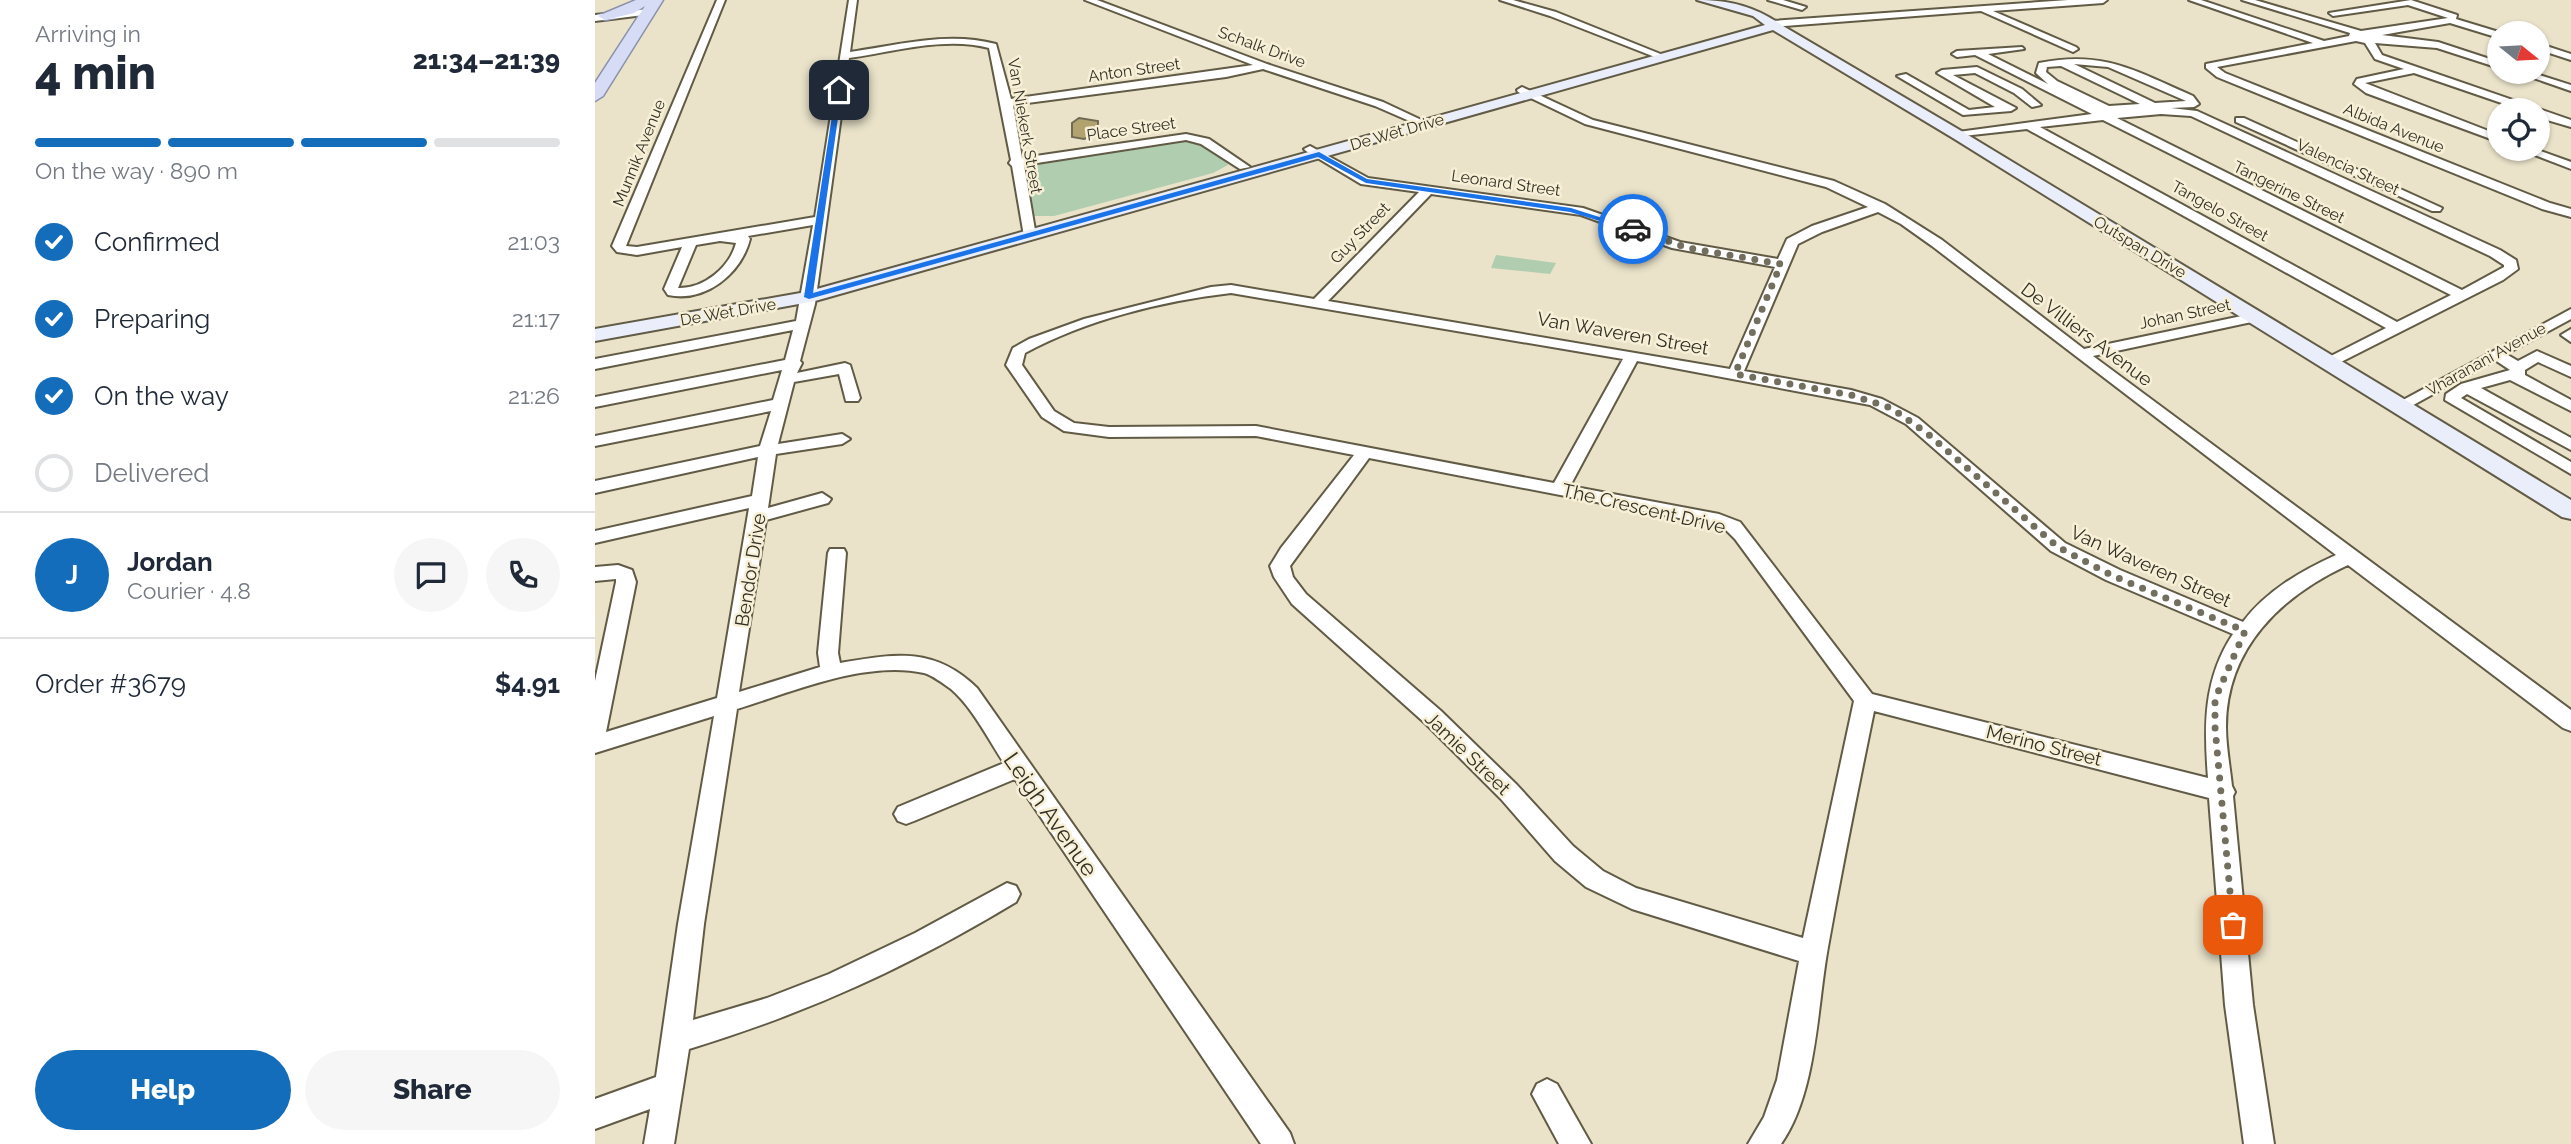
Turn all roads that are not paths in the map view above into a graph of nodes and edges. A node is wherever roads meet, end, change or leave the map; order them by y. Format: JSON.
{"nodes":[{"id":1,"x":721,"y":0,"type":"edge"},
{"id":2,"x":853,"y":0,"type":"edge"},
{"id":3,"x":1089,"y":0,"type":"edge"},
{"id":4,"x":1504,"y":0,"type":"edge"},
{"id":5,"x":1703,"y":0,"type":"edge"},
{"id":6,"x":1772,"y":0,"type":"edge"},
{"id":7,"x":1934,"y":0,"type":"edge"},
{"id":8,"x":2103,"y":0,"type":"edge"},
{"id":9,"x":2193,"y":0,"type":"edge"},
{"id":10,"x":2246,"y":0,"type":"edge"},
{"id":11,"x":2262,"y":0,"type":"edge"},
{"id":12,"x":2405,"y":1,"type":"edge"},
{"id":13,"x":2042,"y":2,"type":"edge"},
{"id":14,"x":1802,"y":7,"type":"dead end"},
{"id":15,"x":2276,"y":8,"type":"junction"},
{"id":16,"x":642,"y":9,"type":"edge"},
{"id":17,"x":1982,"y":9,"type":"junction"},
{"id":18,"x":1959,"y":10,"type":"junction"},
{"id":19,"x":2333,"y":13,"type":"dead end"},
{"id":20,"x":600,"y":17,"type":"edge"},
{"id":21,"x":2450,"y":20,"type":"junction"},
{"id":22,"x":1779,"y":24,"type":"junction"},
{"id":23,"x":2487,"y":31,"type":"edge"},
{"id":24,"x":2357,"y":36,"type":"junction"},
{"id":25,"x":2375,"y":38,"type":"junction"},
{"id":26,"x":2322,"y":43,"type":"junction"},
{"id":27,"x":2019,"y":49,"type":"dead end"},
{"id":28,"x":2073,"y":49,"type":"dead end"},
{"id":29,"x":2550,"y":50,"type":"edge"},
{"id":30,"x":1978,"y":53,"type":"junction"},
{"id":31,"x":1957,"y":54,"type":"dead end"},
{"id":32,"x":1659,"y":55,"type":"junction"},
{"id":33,"x":843,"y":56,"type":"junction"},
{"id":34,"x":2571,"y":57,"type":"edge"},
{"id":35,"x":2487,"y":61,"type":"edge"},
{"id":36,"x":2062,"y":63,"type":"junction"},
{"id":37,"x":1264,"y":66,"type":"junction"},
{"id":38,"x":2414,"y":70,"type":"junction"},
{"id":39,"x":1902,"y":76,"type":"dead end"},
{"id":40,"x":595,"y":77,"type":"edge"},
{"id":41,"x":2550,"y":81,"type":"edge"},
{"id":42,"x":2571,"y":88,"type":"edge"},
{"id":43,"x":1527,"y":92,"type":"junction"},
{"id":44,"x":595,"y":96,"type":"edge"},
{"id":45,"x":2496,"y":98,"type":"edge"},
{"id":46,"x":1007,"y":103,"type":"junction"},
{"id":47,"x":2029,"y":106,"type":"junction"},
{"id":48,"x":2005,"y":108,"type":"junction"},
{"id":49,"x":2157,"y":108,"type":"junction"},
{"id":50,"x":2193,"y":113,"type":"junction"},
{"id":51,"x":2102,"y":117,"type":"junction"},
{"id":52,"x":2550,"y":117,"type":"edge"},
{"id":53,"x":2053,"y":121,"type":"junction"},
{"id":54,"x":1420,"y":122,"type":"junction"},
{"id":55,"x":2026,"y":124,"type":"junction"},
{"id":56,"x":2571,"y":124,"type":"edge"},
{"id":57,"x":1958,"y":135,"type":"junction"},
{"id":58,"x":2487,"y":135,"type":"edge"},
{"id":59,"x":1315,"y":152,"type":"junction"},
{"id":60,"x":2550,"y":158,"type":"edge"},
{"id":61,"x":1016,"y":163,"type":"junction"},
{"id":62,"x":2571,"y":166,"type":"edge"},
{"id":63,"x":1244,"y":167,"type":"junction"},
{"id":64,"x":1428,"y":190,"type":"junction"},
{"id":65,"x":1881,"y":207,"type":"junction"},
{"id":66,"x":2436,"y":208,"type":"dead end"},
{"id":67,"x":2571,"y":214,"type":"edge"},
{"id":68,"x":820,"y":220,"type":"junction"},
{"id":69,"x":1029,"y":232,"type":"junction"},
{"id":70,"x":690,"y":244,"type":"junction"},
{"id":71,"x":1781,"y":264,"type":"junction"},
{"id":72,"x":809,"y":292,"type":"junction"},
{"id":73,"x":2462,"y":295,"type":"junction"},
{"id":74,"x":1319,"y":303,"type":"junction"},
{"id":75,"x":2571,"y":313,"type":"edge"},
{"id":76,"x":2256,"y":317,"type":"junction"},
{"id":77,"x":2555,"y":321,"type":"junction"},
{"id":78,"x":803,"y":324,"type":"junction"},
{"id":79,"x":595,"y":326,"type":"edge"},
{"id":80,"x":2397,"y":328,"type":"junction"},
{"id":81,"x":2571,"y":333,"type":"edge"},
{"id":82,"x":595,"y":335,"type":"edge"},
{"id":83,"x":1018,"y":351,"type":"joint"},
{"id":84,"x":2081,"y":354,"type":"junction"},
{"id":85,"x":2495,"y":354,"type":"junction"},
{"id":86,"x":1632,"y":355,"type":"junction"},
{"id":87,"x":2329,"y":363,"type":"junction"},
{"id":88,"x":595,"y":364,"type":"edge"},
{"id":89,"x":766,"y":367,"type":"joint"},
{"id":90,"x":791,"y":371,"type":"junction"},
{"id":91,"x":2515,"y":372,"type":"junction"},
{"id":92,"x":2571,"y":372,"type":"edge"},
{"id":93,"x":814,"y":373,"type":"joint"},
{"id":94,"x":1735,"y":374,"type":"junction"},
{"id":95,"x":2467,"y":387,"type":"junction"},
{"id":96,"x":852,"y":398,"type":"dead end"},
{"id":97,"x":595,"y":401,"type":"edge"},
{"id":98,"x":779,"y":404,"type":"junction"},
{"id":99,"x":2400,"y":406,"type":"junction"},
{"id":100,"x":2571,"y":406,"type":"edge"},
{"id":101,"x":842,"y":439,"type":"dead end"},
{"id":102,"x":595,"y":441,"type":"edge"},
{"id":103,"x":2571,"y":445,"type":"edge"},
{"id":104,"x":768,"y":449,"type":"junction"},
{"id":105,"x":1365,"y":452,"type":"junction"},
{"id":106,"x":2571,"y":469,"type":"edge"},
{"id":107,"x":595,"y":486,"type":"edge"},
{"id":108,"x":1559,"y":489,"type":"junction"},
{"id":109,"x":822,"y":499,"type":"dead end"},
{"id":110,"x":760,"y":508,"type":"junction"},
{"id":111,"x":2571,"y":511,"type":"edge"},
{"id":112,"x":595,"y":537,"type":"edge"},
{"id":113,"x":837,"y":553,"type":"dead end"},
{"id":114,"x":2350,"y":556,"type":"junction"},
{"id":115,"x":595,"y":574,"type":"edge"},
{"id":116,"x":2245,"y":631,"type":"junction"},
{"id":117,"x":831,"y":672,"type":"junction"},
{"id":118,"x":1865,"y":700,"type":"junction"},
{"id":119,"x":728,"y":705,"type":"junction"},
{"id":120,"x":2571,"y":722,"type":"edge"},
{"id":121,"x":595,"y":733,"type":"edge"},
{"id":122,"x":595,"y":744,"type":"edge"},
{"id":123,"x":1018,"y":767,"type":"junction"},
{"id":124,"x":2223,"y":792,"type":"junction"},
{"id":125,"x":906,"y":814,"type":"dead end"},
{"id":126,"x":1007,"y":894,"type":"dead end"},
{"id":127,"x":1813,"y":953,"type":"junction"},
{"id":128,"x":677,"y":1039,"type":"junction"},
{"id":129,"x":667,"y":1088,"type":"junction"},
{"id":130,"x":1547,"y":1094,"type":"dead end"},
{"id":131,"x":599,"y":1113,"type":"edge"},
{"id":132,"x":659,"y":1144,"type":"edge"},
{"id":133,"x":1279,"y":1144,"type":"edge"},
{"id":134,"x":1576,"y":1144,"type":"edge"},
{"id":135,"x":1763,"y":1144,"type":"edge"},
{"id":136,"x":2259,"y":1144,"type":"edge"}],
"edges":[{"from":1,"to":70,"type":"street","name":"Munnik Avenue"},
{"from":2,"to":33,"type":"street","name":"Bendor Drive"},
{"from":3,"to":37,"type":"street","name":"Schalk Drive"},
{"from":4,"to":32,"type":"street"},
{"from":5,"to":22,"type":"street","name":"Outspan Drive"},
{"from":6,"to":14,"type":"street"},
{"from":7,"to":18,"type":"street"},
{"from":8,"to":13,"type":"street","name":"De Wet Drive"},
{"from":9,"to":26,"type":"street"},
{"from":10,"to":15,"type":"street"},
{"from":11,"to":15,"type":"street"},
{"from":12,"to":19,"type":"street"},
{"from":12,"to":21,"type":"street"},
{"from":13,"to":17,"type":"street","name":"De Wet Drive"},
{"from":15,"to":24,"type":"street"},
{"from":16,"to":20,"type":"main road"},
{"from":16,"to":20,"type":"main road"},
{"from":16,"to":40,"type":"main road"},
{"from":16,"to":44,"type":"main road"},
{"from":17,"to":18,"type":"street","name":"De Wet Drive"},
{"from":17,"to":28,"type":"street"},
{"from":18,"to":22,"type":"street","name":"De Wet Drive"},
{"from":21,"to":23,"type":"street"},
{"from":21,"to":25,"type":"street"},
{"from":22,"to":32,"type":"street","name":"De Wet Drive"},
{"from":22,"to":57,"type":"street","name":"Outspan Drive"},
{"from":24,"to":25,"type":"street"},
{"from":24,"to":26,"type":"street"},
{"from":25,"to":35,"type":"street"},
{"from":25,"to":38,"type":"street"},
{"from":26,"to":67,"type":"street","name":"Albida Avenue"},
{"from":27,"to":30,"type":"street"},
{"from":29,"to":34,"type":"street"},
{"from":30,"to":31,"type":"street"},
{"from":30,"to":51,"type":"street","name":"Tangerine Street"},
{"from":32,"to":43,"type":"street","name":"De Wet Drive"},
{"from":33,"to":46,"type":"street","name":"Van Niekerk Street"},
{"from":33,"to":68,"type":"street","name":"Bendor Drive"},
{"from":36,"to":49,"type":"street"},
{"from":36,"to":49,"type":"street"},
{"from":36,"to":49,"type":"street"},
{"from":37,"to":46,"type":"street","name":"Anton Street"},
{"from":37,"to":54,"type":"street","name":"Schalk Drive"},
{"from":38,"to":45,"type":"street"},
{"from":38,"to":58,"type":"street"},
{"from":39,"to":48,"type":"street"},
{"from":41,"to":42,"type":"street"},
{"from":43,"to":54,"type":"street","name":"De Wet Drive"},
{"from":43,"to":65,"type":"street","name":"De Villiers Avenue"},
{"from":46,"to":61,"type":"street","name":"Van Niekerk Street"},
{"from":47,"to":48,"type":"street"},
{"from":47,"to":48,"type":"street"},
{"from":47,"to":53,"type":"street"},
{"from":49,"to":50,"type":"street","name":"Valencia Street"},
{"from":49,"to":51,"type":"street","name":"Valencia Street"},
{"from":50,"to":66,"type":"street"},
{"from":50,"to":73,"type":"street","name":"Valencia Street"},
{"from":51,"to":53,"type":"street","name":"Valencia Street"},
{"from":51,"to":73,"type":"street","name":"Tangerine Street"},
{"from":52,"to":56,"type":"street"},
{"from":53,"to":55,"type":"street","name":"Valencia Street"},
{"from":54,"to":59,"type":"street","name":"De Wet Drive"},
{"from":55,"to":57,"type":"street","name":"Valencia Street"},
{"from":55,"to":80,"type":"street","name":"Tangelo Street"},
{"from":57,"to":76,"type":"street","name":"Outspan Drive"},
{"from":59,"to":63,"type":"street","name":"De Wet Drive"},
{"from":59,"to":64,"type":"street","name":"Leonard Street"},
{"from":59,"to":69,"type":"street","name":"De Wet Drive"},
{"from":60,"to":62,"type":"street"},
{"from":61,"to":63,"type":"street","name":"Place Street"},
{"from":61,"to":69,"type":"street","name":"Van Niekerk Street"},
{"from":63,"to":69,"type":"street","name":"De Wet Drive"},
{"from":64,"to":71,"type":"street","name":"Leonard Street"},
{"from":64,"to":74,"type":"street","name":"Guy Street"},
{"from":65,"to":71,"type":"street"},
{"from":65,"to":84,"type":"street","name":"De Villiers Avenue"},
{"from":68,"to":70,"type":"street","name":"Munnik Avenue"},
{"from":68,"to":72,"type":"street","name":"Bendor Drive"},
{"from":69,"to":72,"type":"street","name":"De Wet Drive"},
{"from":70,"to":70,"type":"street"},
{"from":71,"to":94,"type":"street"},
{"from":72,"to":78,"type":"street","name":"Bendor Drive"},
{"from":72,"to":79,"type":"street","name":"De Wet Drive"},
{"from":72,"to":82,"type":"street","name":"De Wet Drive"},
{"from":73,"to":80,"type":"street","name":"Valencia Street"},
{"from":74,"to":83,"type":"street","name":"Van Waveren Street"},
{"from":74,"to":86,"type":"street","name":"Van Waveren Street"},
{"from":75,"to":77,"type":"street","name":"Vharanani Avenue"},
{"from":76,"to":84,"type":"street","name":"Johan Street"},
{"from":76,"to":87,"type":"street","name":"Outspan Drive"},
{"from":77,"to":81,"type":"street"},
{"from":77,"to":85,"type":"street","name":"Vharanani Avenue"},
{"from":78,"to":88,"type":"street"},
{"from":78,"to":90,"type":"street","name":"Bendor Drive"},
{"from":80,"to":87,"type":"street","name":"Valencia Street"},
{"from":83,"to":105,"type":"street","name":"The Crescent Drive"},
{"from":84,"to":114,"type":"street","name":"De Villiers Avenue"},
{"from":85,"to":91,"type":"street"},
{"from":85,"to":99,"type":"street","name":"Vharanani Avenue"},
{"from":86,"to":94,"type":"street","name":"Van Waveren Street"},
{"from":86,"to":108,"type":"street"},
{"from":87,"to":99,"type":"street","name":"Outspan Drive"},
{"from":89,"to":90,"type":"street"},
{"from":89,"to":97,"type":"street"},
{"from":90,"to":93,"type":"street"},
{"from":90,"to":98,"type":"street","name":"Bendor Drive"},
{"from":91,"to":92,"type":"street"},
{"from":91,"to":95,"type":"street"},
{"from":91,"to":100,"type":"street"},
{"from":93,"to":96,"type":"street"},
{"from":94,"to":116,"type":"street","name":"Van Waveren Street"},
{"from":95,"to":103,"type":"street"},
{"from":95,"to":106,"type":"street"},
{"from":98,"to":102,"type":"street"},
{"from":98,"to":104,"type":"street","name":"Bendor Drive"},
{"from":99,"to":111,"type":"street","name":"Outspan Drive"},
{"from":101,"to":104,"type":"street"},
{"from":104,"to":107,"type":"street"},
{"from":104,"to":110,"type":"street","name":"Bendor Drive"},
{"from":105,"to":108,"type":"street","name":"The Crescent Drive"},
{"from":105,"to":127,"type":"street","name":"Jamie Street"},
{"from":108,"to":118,"type":"street","name":"The Crescent Drive"},
{"from":109,"to":110,"type":"street"},
{"from":110,"to":112,"type":"street"},
{"from":110,"to":119,"type":"street","name":"Bendor Drive"},
{"from":113,"to":117,"type":"street"},
{"from":114,"to":116,"type":"street"},
{"from":114,"to":120,"type":"street","name":"De Villiers Avenue"},
{"from":115,"to":121,"type":"street"},
{"from":116,"to":124,"type":"street"},
{"from":117,"to":119,"type":"street","name":"Leigh Avenue"},
{"from":117,"to":123,"type":"street","name":"Leigh Avenue"},
{"from":118,"to":124,"type":"street","name":"Merino Street"},
{"from":118,"to":127,"type":"street"},
{"from":119,"to":122,"type":"street","name":"Leigh Avenue"},
{"from":119,"to":128,"type":"street","name":"Bendor Drive"},
{"from":123,"to":125,"type":"street"},
{"from":123,"to":133,"type":"street","name":"Leigh Avenue"},
{"from":124,"to":136,"type":"street"},
{"from":126,"to":128,"type":"street"},
{"from":127,"to":135,"type":"street"},
{"from":128,"to":129,"type":"street","name":"Bendor Drive"},
{"from":129,"to":131,"type":"street"},
{"from":129,"to":132,"type":"street","name":"Bendor Drive"},
{"from":130,"to":134,"type":"street"}]}
